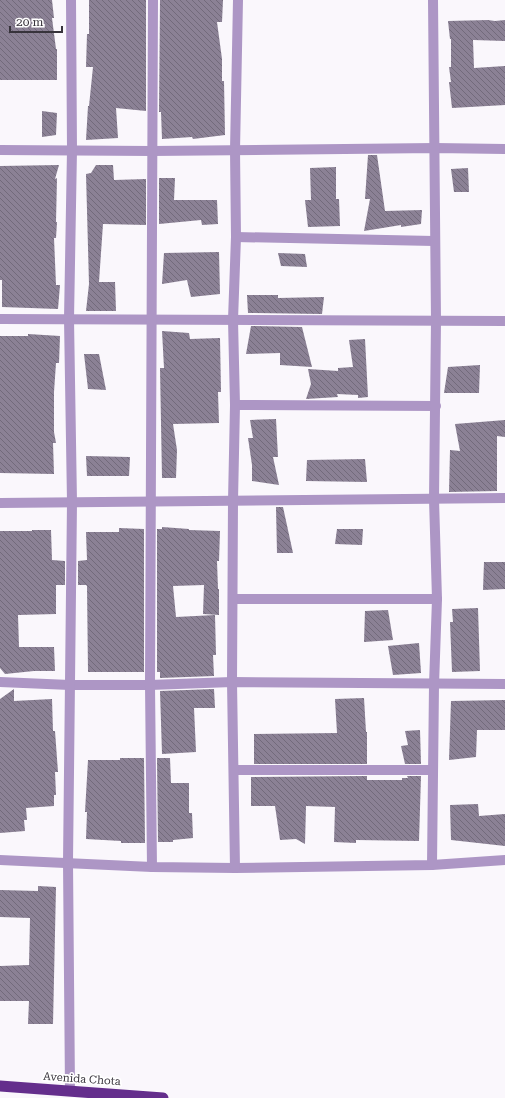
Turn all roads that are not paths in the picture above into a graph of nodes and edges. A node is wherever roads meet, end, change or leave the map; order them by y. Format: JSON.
{"nodes":[{"id":1,"x":71,"y":0,"type":"edge"},
{"id":2,"x":153,"y":0,"type":"edge"},
{"id":3,"x":238,"y":0,"type":"edge"},
{"id":4,"x":433,"y":0,"type":"edge"},
{"id":5,"x":435,"y":148,"type":"junction"},
{"id":6,"x":505,"y":149,"type":"edge"},
{"id":7,"x":0,"y":150,"type":"edge"},
{"id":8,"x":72,"y":150,"type":"junction"},
{"id":9,"x":235,"y":150,"type":"junction"},
{"id":10,"x":152,"y":152,"type":"junction"},
{"id":11,"x":236,"y":238,"type":"junction"},
{"id":12,"x":434,"y":241,"type":"junction"},
{"id":13,"x":0,"y":319,"type":"edge"},
{"id":14,"x":69,"y":319,"type":"junction"},
{"id":15,"x":151,"y":320,"type":"junction"},
{"id":16,"x":233,"y":320,"type":"junction"},
{"id":17,"x":436,"y":321,"type":"junction"},
{"id":18,"x":505,"y":321,"type":"edge"},
{"id":19,"x":235,"y":404,"type":"junction"},
{"id":20,"x":436,"y":406,"type":"junction"},
{"id":21,"x":505,"y":498,"type":"edge"},
{"id":22,"x":434,"y":499,"type":"junction"},
{"id":23,"x":151,"y":501,"type":"junction"},
{"id":24,"x":233,"y":501,"type":"junction"},
{"id":25,"x":72,"y":502,"type":"junction"},
{"id":26,"x":0,"y":503,"type":"edge"},
{"id":27,"x":232,"y":599,"type":"junction"},
{"id":28,"x":437,"y":599,"type":"junction"},
{"id":29,"x":0,"y":682,"type":"edge"},
{"id":30,"x":232,"y":682,"type":"junction"},
{"id":31,"x":70,"y":684,"type":"junction"},
{"id":32,"x":434,"y":684,"type":"junction"},
{"id":33,"x":505,"y":684,"type":"edge"},
{"id":34,"x":150,"y":685,"type":"junction"},
{"id":35,"x":234,"y":770,"type":"junction"},
{"id":36,"x":433,"y":770,"type":"junction"},
{"id":37,"x":0,"y":860,"type":"edge"},
{"id":38,"x":505,"y":860,"type":"edge"},
{"id":39,"x":68,"y":862,"type":"junction"},
{"id":40,"x":432,"y":865,"type":"junction"},
{"id":41,"x":152,"y":866,"type":"junction"},
{"id":42,"x":235,"y":868,"type":"junction"},
{"id":43,"x":0,"y":1086,"type":"edge"},
{"id":44,"x":70,"y":1090,"type":"junction"},
{"id":45,"x":163,"y":1098,"type":"edge"}],
"edges":[{"from":1,"to":8,"type":"street"},
{"from":2,"to":10,"type":"street"},
{"from":3,"to":9,"type":"street"},
{"from":4,"to":5,"type":"street"},
{"from":5,"to":6,"type":"street"},
{"from":5,"to":9,"type":"street"},
{"from":5,"to":12,"type":"street"},
{"from":7,"to":8,"type":"street"},
{"from":8,"to":10,"type":"street"},
{"from":8,"to":14,"type":"street"},
{"from":9,"to":10,"type":"street"},
{"from":9,"to":11,"type":"street"},
{"from":10,"to":15,"type":"street"},
{"from":11,"to":12,"type":"street"},
{"from":11,"to":16,"type":"street"},
{"from":12,"to":17,"type":"street"},
{"from":13,"to":14,"type":"street"},
{"from":14,"to":15,"type":"street"},
{"from":14,"to":25,"type":"street"},
{"from":15,"to":16,"type":"street"},
{"from":15,"to":23,"type":"street"},
{"from":16,"to":17,"type":"street"},
{"from":16,"to":19,"type":"street"},
{"from":17,"to":18,"type":"street"},
{"from":17,"to":20,"type":"street"},
{"from":19,"to":20,"type":"street"},
{"from":19,"to":24,"type":"street"},
{"from":20,"to":22,"type":"street"},
{"from":21,"to":22,"type":"street"},
{"from":22,"to":24,"type":"street"},
{"from":22,"to":28,"type":"street"},
{"from":23,"to":24,"type":"street"},
{"from":23,"to":25,"type":"street"},
{"from":23,"to":34,"type":"street"},
{"from":24,"to":27,"type":"street"},
{"from":25,"to":26,"type":"street"},
{"from":25,"to":31,"type":"street"},
{"from":27,"to":28,"type":"street"},
{"from":27,"to":30,"type":"street"},
{"from":28,"to":32,"type":"street"},
{"from":29,"to":31,"type":"street"},
{"from":30,"to":32,"type":"street"},
{"from":30,"to":34,"type":"street"},
{"from":30,"to":35,"type":"street"},
{"from":31,"to":34,"type":"street"},
{"from":31,"to":39,"type":"street"},
{"from":32,"to":33,"type":"street"},
{"from":32,"to":36,"type":"street"},
{"from":34,"to":41,"type":"street"},
{"from":35,"to":36,"type":"street"},
{"from":35,"to":42,"type":"street"},
{"from":36,"to":40,"type":"street"},
{"from":37,"to":39,"type":"street"},
{"from":38,"to":40,"type":"street"},
{"from":39,"to":41,"type":"street"},
{"from":39,"to":44,"type":"street"},
{"from":40,"to":42,"type":"street"},
{"from":41,"to":42,"type":"street"},
{"from":43,"to":44,"type":"highway","name":"Avenida Chota"},
{"from":44,"to":45,"type":"highway","name":"Avenida Chota"}]}
